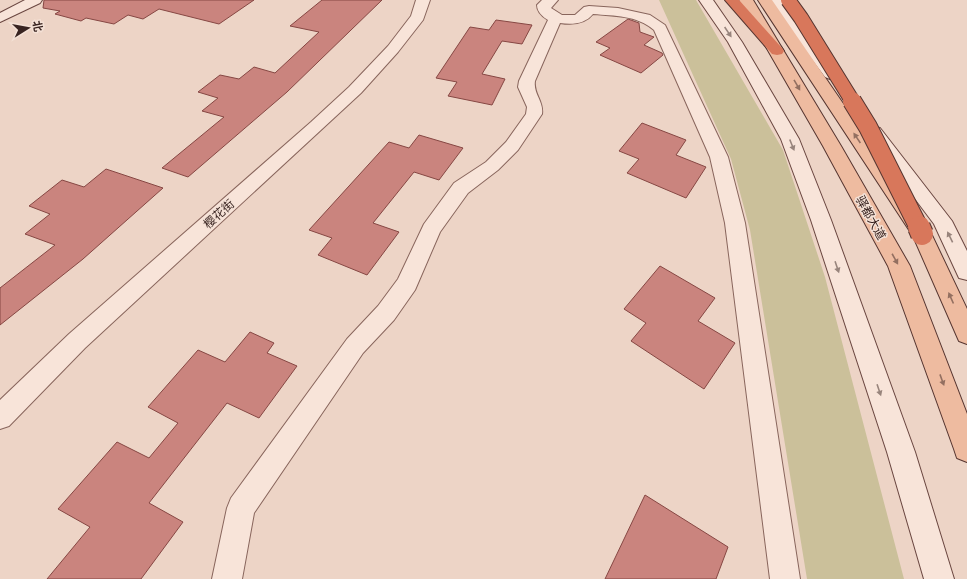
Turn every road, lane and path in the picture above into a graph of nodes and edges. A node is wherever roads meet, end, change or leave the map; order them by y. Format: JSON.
{"nodes":[{"id":1,"x":14,"y":0,"type":"edge"},
{"id":2,"x":35,"y":0,"type":"edge"},
{"id":3,"x":423,"y":0,"type":"edge"},
{"id":4,"x":706,"y":0,"type":"edge"},
{"id":5,"x":732,"y":0,"type":"edge"},
{"id":6,"x":746,"y":0,"type":"edge"},
{"id":7,"x":765,"y":0,"type":"edge"},
{"id":8,"x":776,"y":0,"type":"edge"},
{"id":9,"x":788,"y":0,"type":"edge"},
{"id":10,"x":798,"y":0,"type":"edge"},
{"id":11,"x":585,"y":5,"type":"edge"},
{"id":12,"x":0,"y":7,"type":"edge"},
{"id":13,"x":553,"y":9,"type":"edge"},
{"id":14,"x":0,"y":18,"type":"edge"},
{"id":15,"x":801,"y":18,"type":"junction"},
{"id":16,"x":777,"y":51,"type":"junction"},
{"id":17,"x":922,"y":234,"type":"junction"},
{"id":18,"x":967,"y":272,"type":"edge"},
{"id":19,"x":967,"y":334,"type":"edge"},
{"id":20,"x":0,"y":417,"type":"edge"},
{"id":21,"x":967,"y":449,"type":"edge"},
{"id":22,"x":227,"y":579,"type":"edge"},
{"id":23,"x":785,"y":579,"type":"edge"},
{"id":24,"x":939,"y":579,"type":"edge"}],
"edges":[{"from":1,"to":12,"type":"street"},
{"from":2,"to":14,"type":"street"},
{"from":3,"to":20,"type":"street","name":"樱花街"},
{"from":4,"to":24,"type":"street","one_way":true},
{"from":5,"to":16,"type":"highway"},
{"from":6,"to":16,"type":"main road","name":"驿都大道"},
{"from":17,"to":7,"type":"main road","one_way":true,"bridge":true},
{"from":18,"to":8,"type":"street","one_way":true},
{"from":9,"to":15,"type":"highway","bridge":true},
{"from":10,"to":15,"type":"highway"},
{"from":11,"to":13,"type":"street"},
{"from":11,"to":23,"type":"street"},
{"from":13,"to":22,"type":"street"},
{"from":15,"to":17,"type":"highway","bridge":true},
{"from":16,"to":21,"type":"main road","name":"驿都大道","one_way":true},
{"from":19,"to":17,"type":"main road","one_way":true}]}
